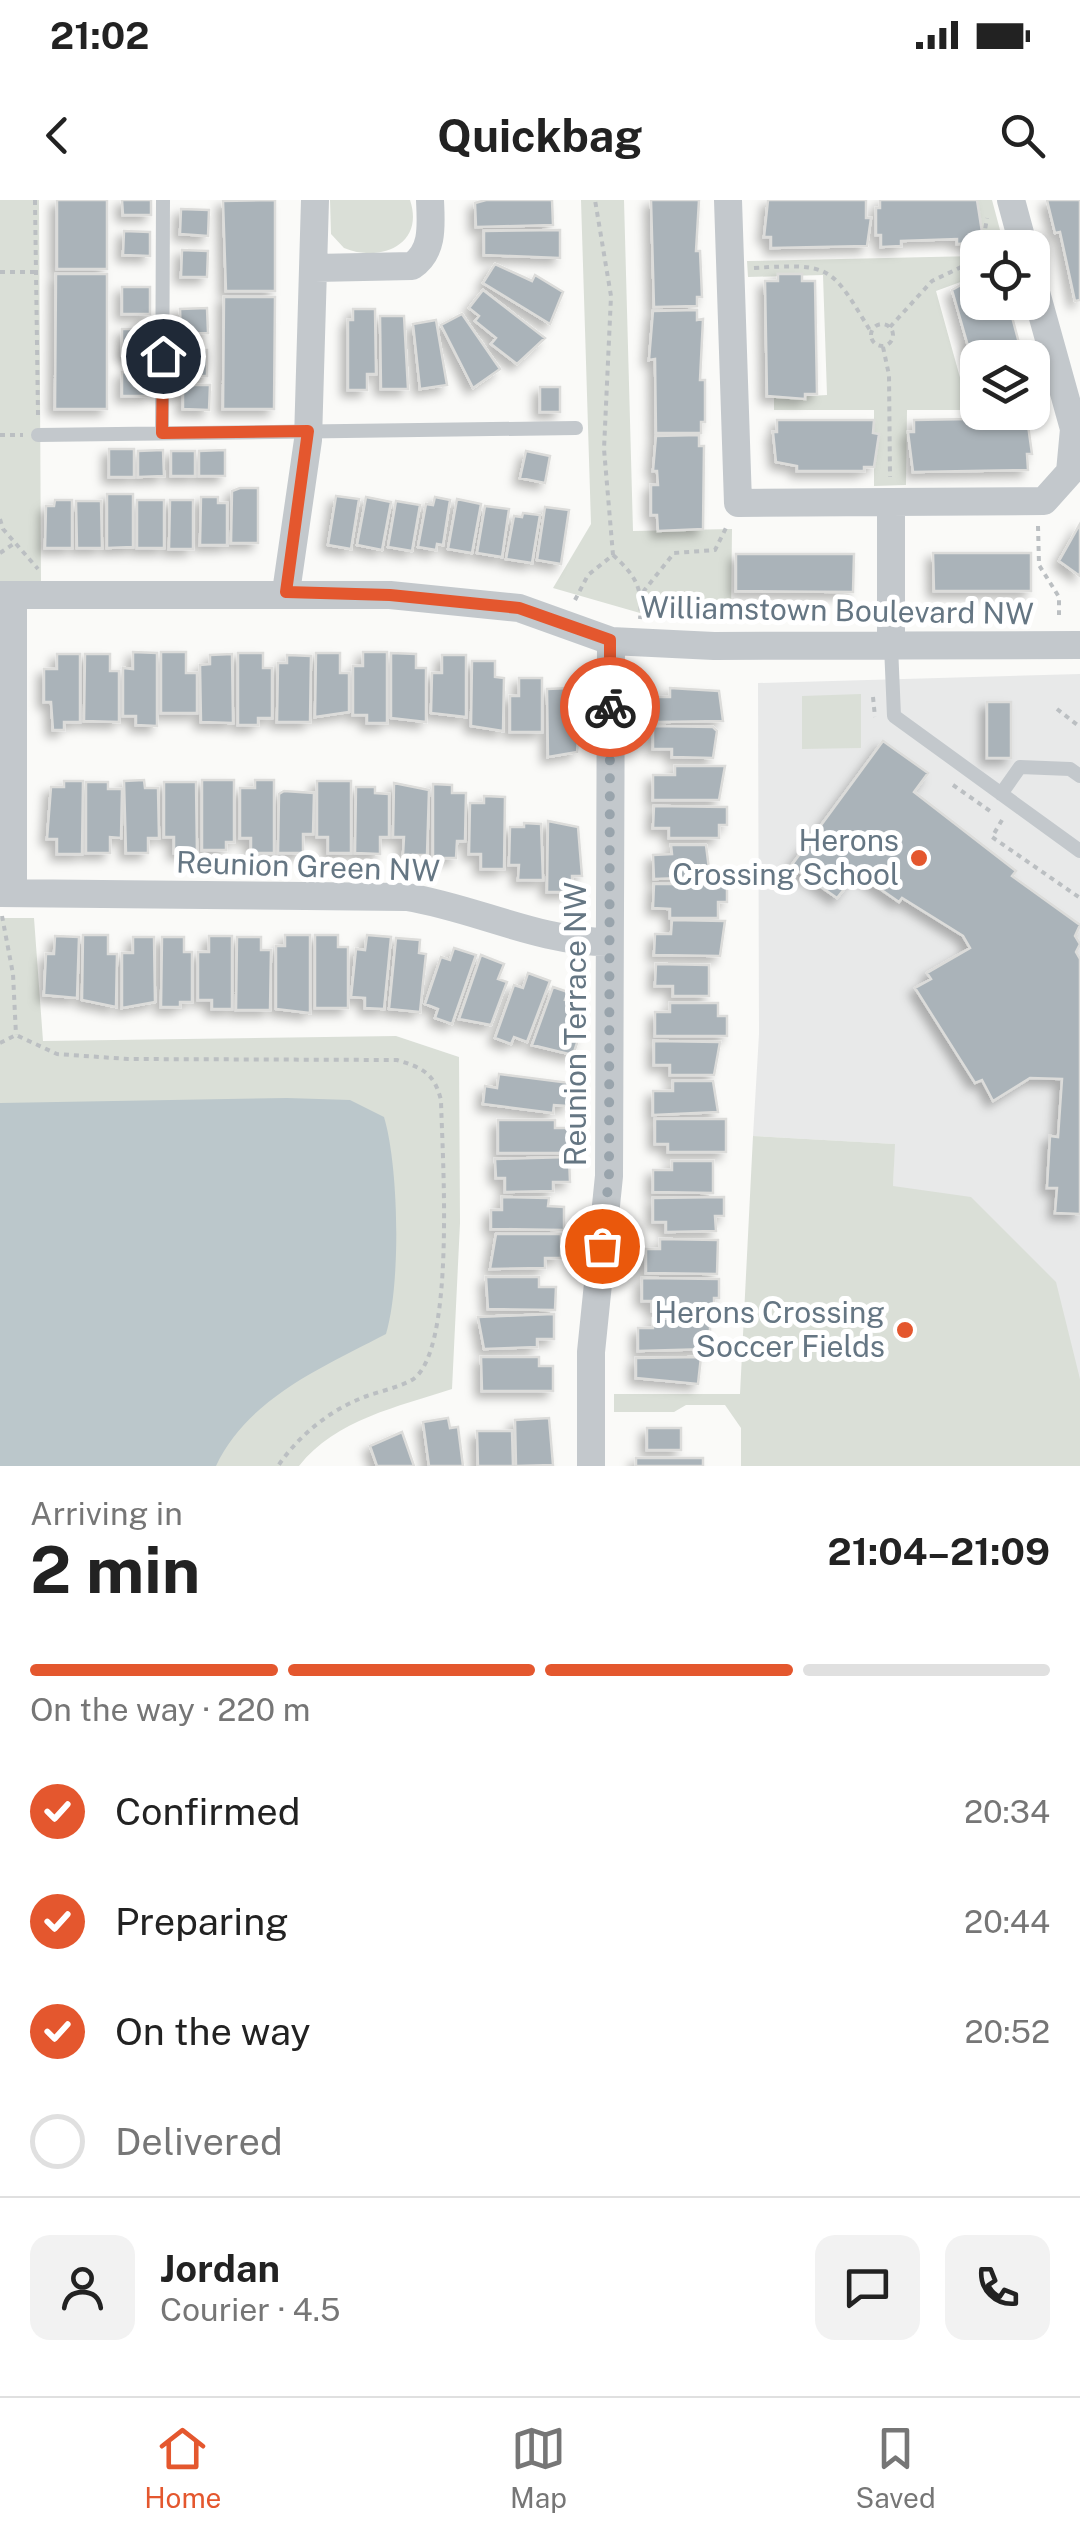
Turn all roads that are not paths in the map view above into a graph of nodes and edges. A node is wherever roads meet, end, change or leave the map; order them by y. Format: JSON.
{"nodes":[{"id":1,"x":163,"y":200,"type":"edge"},
{"id":2,"x":316,"y":200,"type":"edge"},
{"id":3,"x":430,"y":200,"type":"edge"},
{"id":4,"x":728,"y":200,"type":"edge"},
{"id":5,"x":1011,"y":200,"type":"edge"},
{"id":6,"x":1019,"y":230,"type":"edge"},
{"id":7,"x":314,"y":268,"type":"junction"},
{"id":8,"x":1044,"y":320,"type":"edge"},
{"id":9,"x":576,"y":428,"type":"dead end"},
{"id":10,"x":308,"y":431,"type":"junction"},
{"id":11,"x":162,"y":433,"type":"junction"},
{"id":12,"x":38,"y":435,"type":"road end"},
{"id":13,"x":891,"y":503,"type":"junction"},
{"id":14,"x":286,"y":592,"type":"junction"},
{"id":15,"x":6,"y":595,"type":"edge"},
{"id":16,"x":610,"y":640,"type":"junction"},
{"id":17,"x":891,"y":646,"type":"junction"},
{"id":18,"x":1080,"y":646,"type":"edge"},
{"id":19,"x":1080,"y":776,"type":"edge"},
{"id":20,"x":1001,"y":794,"type":"junction"},
{"id":21,"x":1080,"y":851,"type":"edge"},
{"id":22,"x":4,"y":897,"type":"edge"},
{"id":23,"x":608,"y":942,"type":"junction"},
{"id":24,"x":591,"y":1466,"type":"edge"}],
"edges":[{"from":1,"to":11,"type":"lane"},
{"from":2,"to":7,"type":"street"},
{"from":3,"to":7,"type":"street"},
{"from":4,"to":13,"type":"street"},
{"from":5,"to":6,"type":"street"},
{"from":7,"to":10,"type":"street"},
{"from":8,"to":13,"type":"street"},
{"from":9,"to":10,"type":"lane"},
{"from":10,"to":11,"type":"lane"},
{"from":10,"to":14,"type":"street"},
{"from":11,"to":12,"type":"lane"},
{"from":13,"to":17,"type":"street"},
{"from":14,"to":15,"type":"street","name":"Williamstown Boulevard NW"},
{"from":14,"to":16,"type":"street","name":"Williamstown Boulevard NW"},
{"from":15,"to":22,"type":"street"},
{"from":16,"to":17,"type":"street","name":"Williamstown Boulevard NW"},
{"from":16,"to":23,"type":"street","name":"Reunion Terrace NW"},
{"from":17,"to":18,"type":"street","name":"Williamstown Boulevard NW"},
{"from":17,"to":20,"type":"lane"},
{"from":19,"to":20,"type":"lane"},
{"from":20,"to":21,"type":"lane"},
{"from":22,"to":23,"type":"street","name":"Reunion Green NW"},
{"from":23,"to":24,"type":"street","name":"Reunion Terrace NW"}]}
